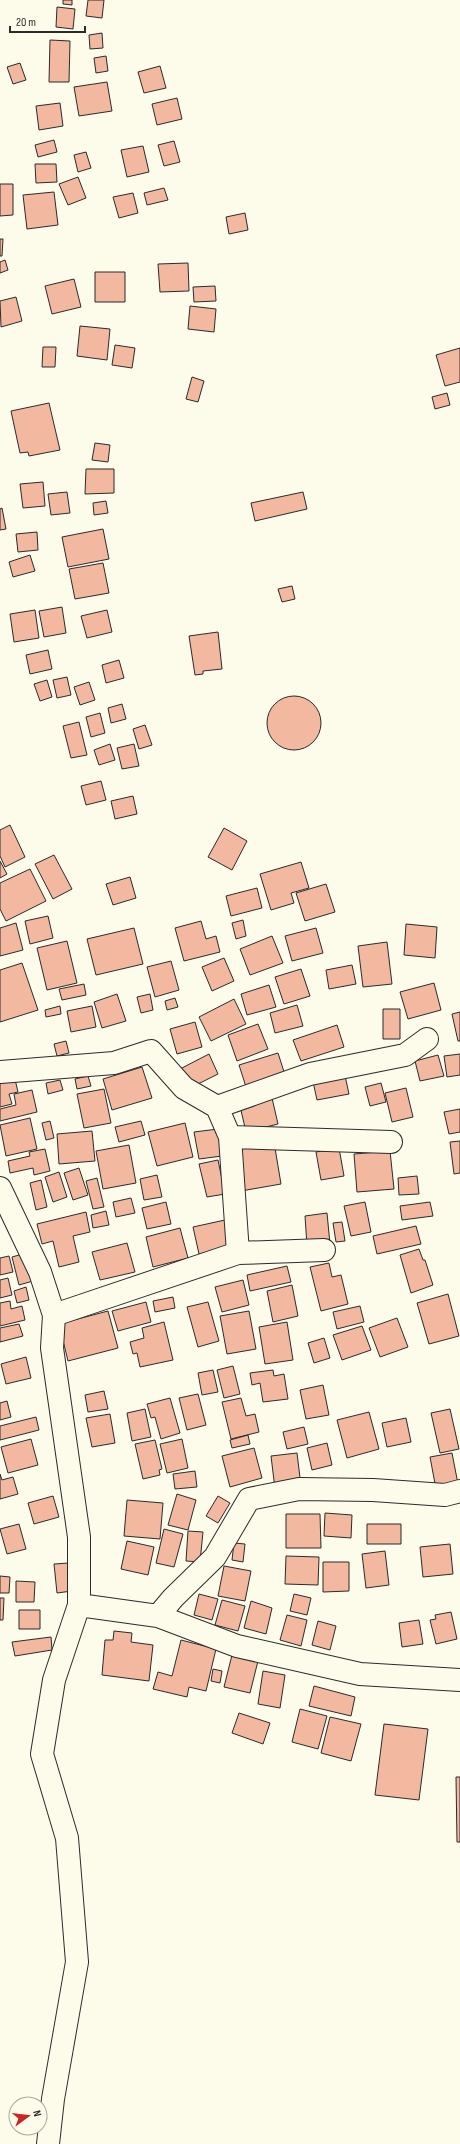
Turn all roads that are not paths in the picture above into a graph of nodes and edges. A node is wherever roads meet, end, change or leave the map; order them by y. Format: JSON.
{"nodes":[{"id":1,"x":427,"y":1039,"type":"dead end"},
{"id":2,"x":0,"y":1072,"type":"edge"},
{"id":3,"x":217,"y":1107,"type":"junction"},
{"id":4,"x":230,"y":1137,"type":"junction"},
{"id":5,"x":391,"y":1142,"type":"dead end"},
{"id":6,"x":0,"y":1188,"type":"edge"},
{"id":7,"x":324,"y":1250,"type":"dead end"},
{"id":8,"x":238,"y":1253,"type":"junction"},
{"id":9,"x":54,"y":1315,"type":"junction"},
{"id":10,"x":460,"y":1491,"type":"edge"},
{"id":11,"x":79,"y":1605,"type":"junction"},
{"id":12,"x":158,"y":1616,"type":"junction"},
{"id":13,"x":460,"y":1680,"type":"edge"},
{"id":14,"x":48,"y":2144,"type":"edge"}],
"edges":[{"from":1,"to":3,"type":"street"},
{"from":2,"to":3,"type":"street"},
{"from":3,"to":4,"type":"street"},
{"from":4,"to":5,"type":"street"},
{"from":4,"to":8,"type":"street"},
{"from":6,"to":9,"type":"street"},
{"from":7,"to":8,"type":"street"},
{"from":8,"to":9,"type":"street"},
{"from":9,"to":11,"type":"street"},
{"from":10,"to":12,"type":"street"},
{"from":11,"to":12,"type":"street"},
{"from":11,"to":14,"type":"street"},
{"from":12,"to":13,"type":"street"}]}
